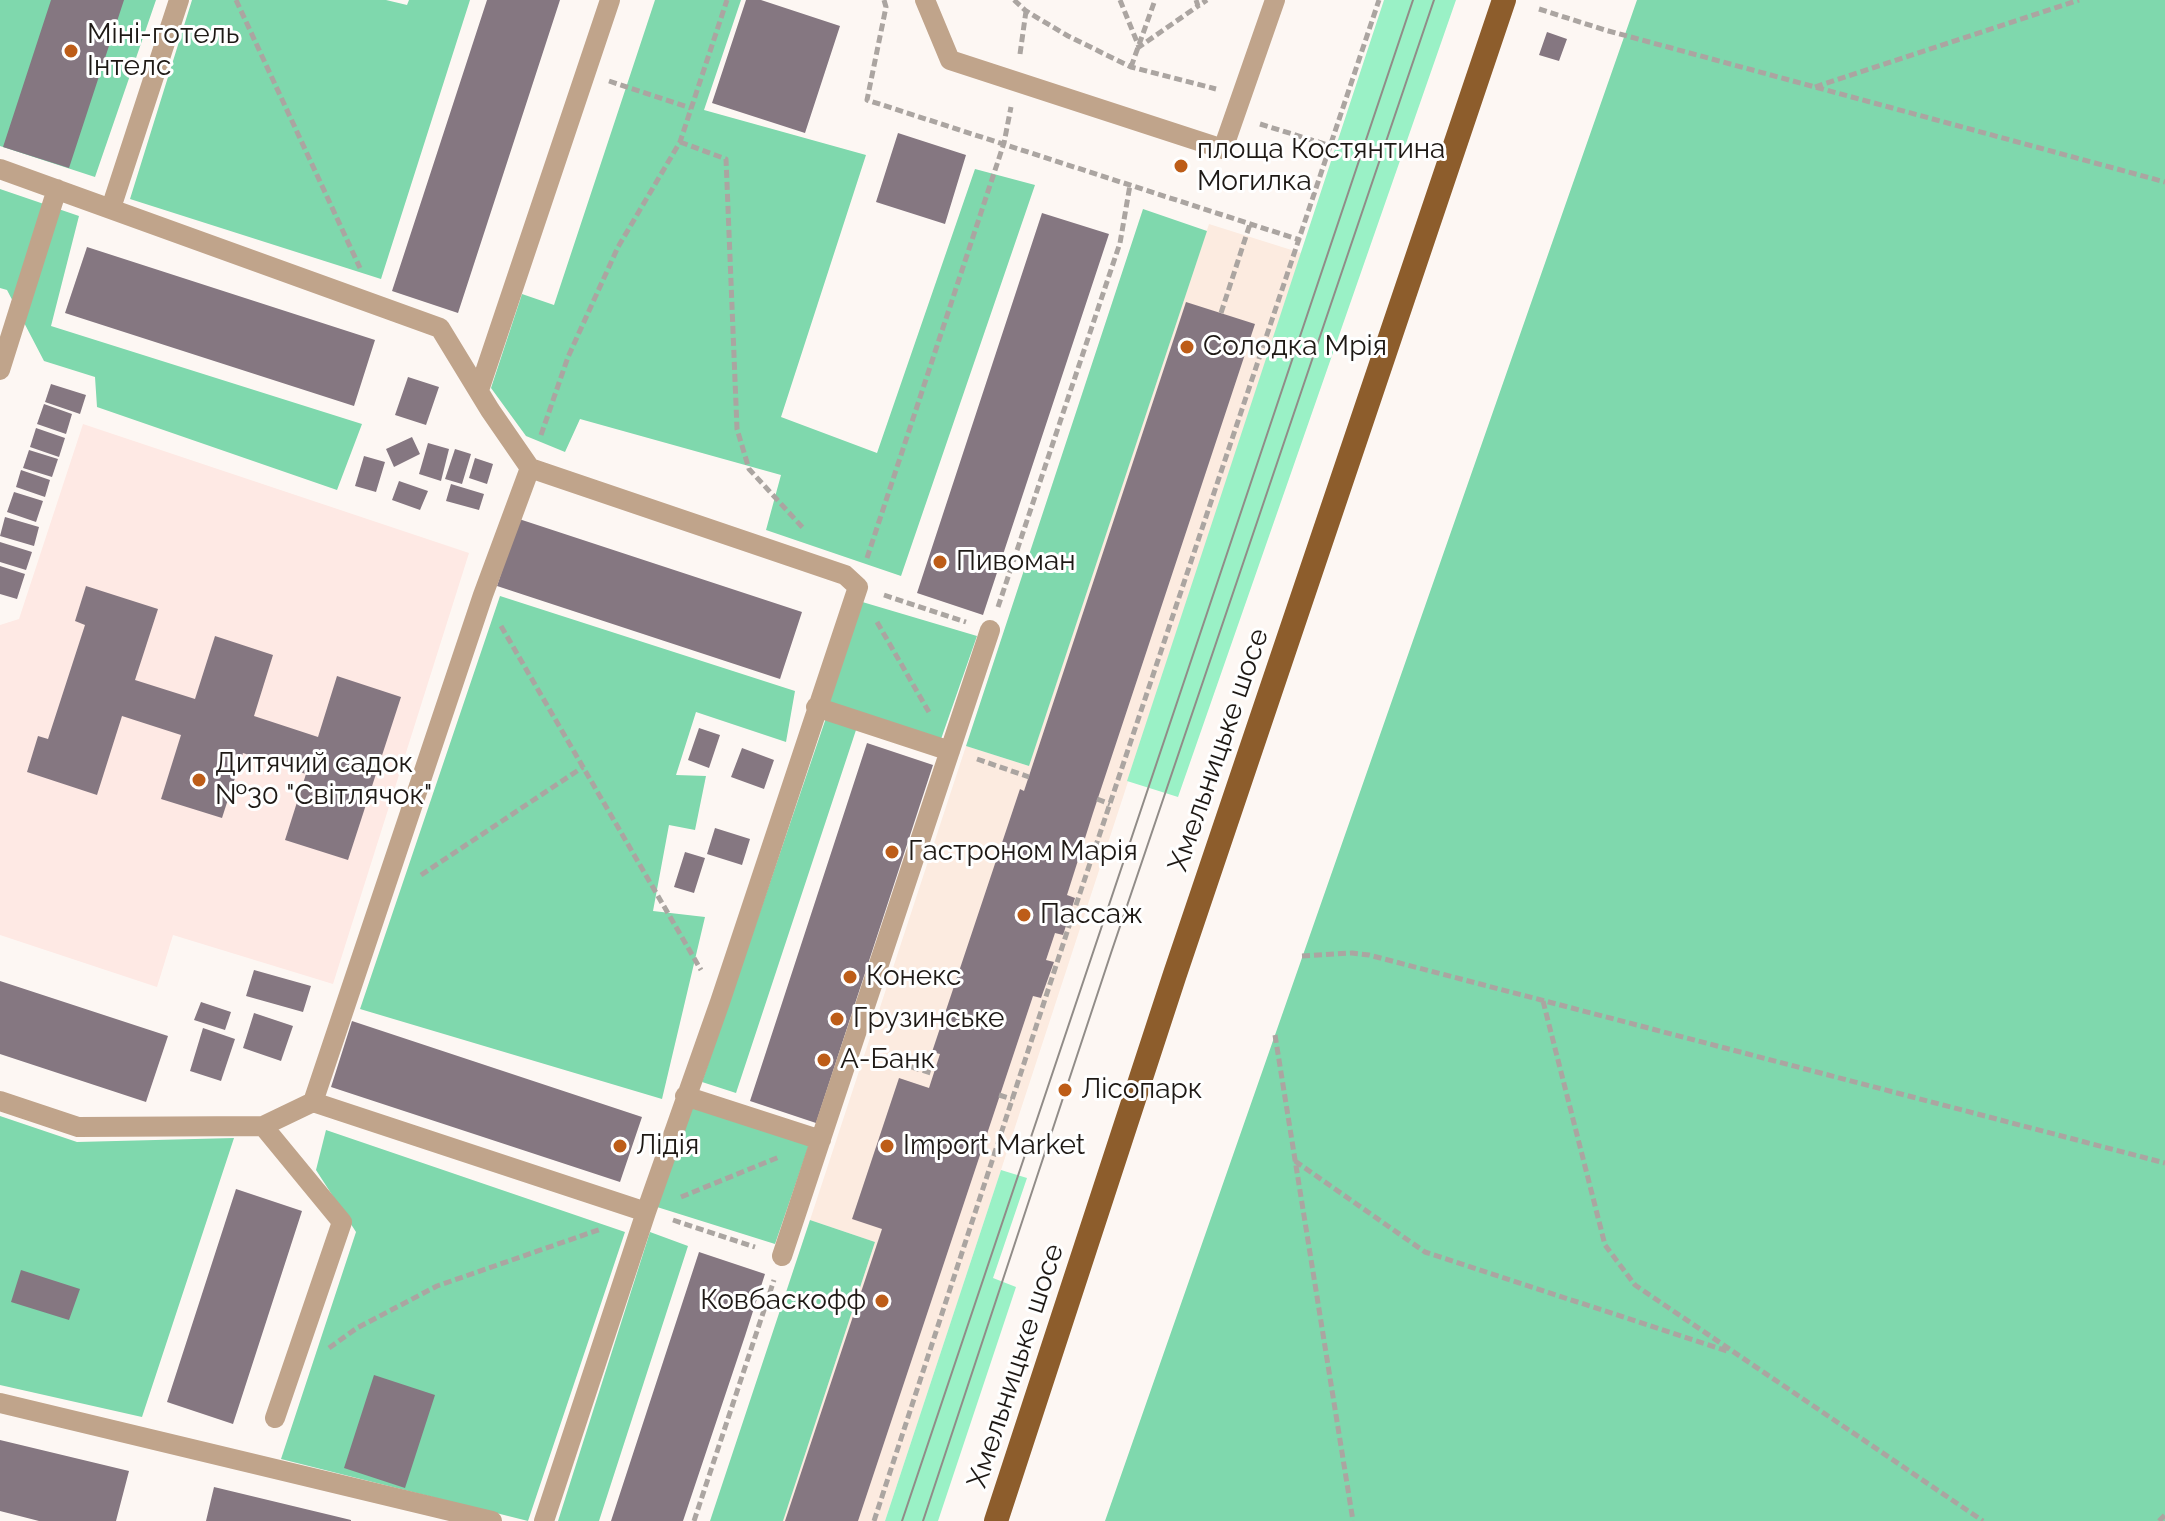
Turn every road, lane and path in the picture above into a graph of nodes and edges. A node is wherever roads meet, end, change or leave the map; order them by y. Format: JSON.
{"nodes":[{"id":1,"x":179,"y":0,"type":"edge"},
{"id":2,"x":236,"y":0,"type":"edge"},
{"id":3,"x":610,"y":0,"type":"edge"},
{"id":4,"x":727,"y":0,"type":"edge"},
{"id":5,"x":884,"y":0,"type":"edge"},
{"id":6,"x":925,"y":0,"type":"edge"},
{"id":7,"x":1014,"y":0,"type":"edge"},
{"id":8,"x":1120,"y":0,"type":"edge"},
{"id":9,"x":1155,"y":0,"type":"edge"},
{"id":10,"x":1207,"y":0,"type":"edge"},
{"id":11,"x":1275,"y":0,"type":"edge"},
{"id":12,"x":1379,"y":0,"type":"edge"},
{"id":13,"x":1504,"y":0,"type":"edge"},
{"id":14,"x":2079,"y":0,"type":"edge"},
{"id":15,"x":1197,"y":3,"type":"edge"},
{"id":16,"x":1539,"y":9,"type":"dead end"},
{"id":17,"x":1139,"y":47,"type":"junction"},
{"id":18,"x":1131,"y":67,"type":"junction"},
{"id":19,"x":606,"y":80,"type":"dead end"},
{"id":20,"x":1815,"y":87,"type":"junction"},
{"id":21,"x":691,"y":108,"type":"junction"},
{"id":22,"x":1237,"y":111,"type":"junction"},
{"id":23,"x":680,"y":142,"type":"junction"},
{"id":24,"x":1004,"y":143,"type":"junction"},
{"id":25,"x":1331,"y":146,"type":"junction"},
{"id":26,"x":0,"y":169,"type":"edge"},
{"id":27,"x":2165,"y":182,"type":"edge"},
{"id":28,"x":1130,"y":185,"type":"junction"},
{"id":29,"x":57,"y":189,"type":"junction"},
{"id":30,"x":111,"y":208,"type":"junction"},
{"id":31,"x":1250,"y":224,"type":"junction"},
{"id":32,"x":1300,"y":240,"type":"junction"},
{"id":33,"x":377,"y":306,"type":"junction"},
{"id":34,"x":1221,"y":313,"type":"dead end"},
{"id":35,"x":0,"y":370,"type":"edge"},
{"id":36,"x":479,"y":390,"type":"junction"},
{"id":37,"x":530,"y":468,"type":"junction"},
{"id":38,"x":808,"y":533,"type":"dead end"},
{"id":39,"x":858,"y":587,"type":"junction"},
{"id":40,"x":483,"y":595,"type":"junction"},
{"id":41,"x":990,"y":630,"type":"junction"},
{"id":42,"x":816,"y":707,"type":"junction"},
{"id":43,"x":950,"y":751,"type":"junction"},
{"id":44,"x":583,"y":767,"type":"junction"},
{"id":45,"x":1029,"y":777,"type":"dead end"},
{"id":46,"x":1097,"y":799,"type":"dead end"},
{"id":47,"x":1110,"y":804,"type":"junction"},
{"id":48,"x":380,"y":902,"type":"junction"},
{"id":49,"x":1302,"y":956,"type":"dead end"},
{"id":50,"x":1543,"y":1001,"type":"junction"},
{"id":51,"x":720,"y":1002,"type":"junction"},
{"id":52,"x":1275,"y":1035,"type":"dead end"},
{"id":53,"x":851,"y":1048,"type":"junction"},
{"id":54,"x":934,"y":1074,"type":"dead end"},
{"id":55,"x":999,"y":1095,"type":"dead end"},
{"id":56,"x":685,"y":1096,"type":"junction"},
{"id":57,"x":1012,"y":1099,"type":"junction"},
{"id":58,"x":0,"y":1101,"type":"edge"},
{"id":59,"x":313,"y":1102,"type":"junction"},
{"id":60,"x":263,"y":1126,"type":"junction"},
{"id":61,"x":821,"y":1140,"type":"junction"},
{"id":62,"x":1295,"y":1161,"type":"junction"},
{"id":63,"x":2165,"y":1163,"type":"edge"},
{"id":64,"x":646,"y":1212,"type":"junction"},
{"id":65,"x":782,"y":1256,"type":"junction"},
{"id":66,"x":1736,"y":1353,"type":"junction"},
{"id":67,"x":289,"y":1378,"type":"junction"},
{"id":68,"x":0,"y":1403,"type":"edge"},
{"id":69,"x":275,"y":1418,"type":"dead end"},
{"id":70,"x":2165,"y":1515,"type":"edge"},
{"id":71,"x":492,"y":1521,"type":"edge"},
{"id":72,"x":544,"y":1521,"type":"edge"},
{"id":73,"x":694,"y":1521,"type":"edge"},
{"id":74,"x":874,"y":1521,"type":"edge"},
{"id":75,"x":996,"y":1521,"type":"edge"},
{"id":76,"x":1353,"y":1521,"type":"edge"},
{"id":77,"x":1983,"y":1521,"type":"edge"},
{"id":78,"x":2159,"y":1521,"type":"edge"}],
"edges":[{"from":1,"to":30,"type":"lane"},
{"from":2,"to":33,"type":"path"},
{"from":3,"to":36,"type":"lane"},
{"from":4,"to":21,"type":"path"},
{"from":5,"to":24,"type":"path"},
{"from":6,"to":22,"type":"lane"},
{"from":7,"to":18,"type":"path"},
{"from":8,"to":17,"type":"path"},
{"from":9,"to":17,"type":"path"},
{"from":10,"to":15,"type":"path"},
{"from":11,"to":22,"type":"lane"},
{"from":12,"to":25,"type":"path"},
{"from":13,"to":75,"type":"main road","name":"Хмельницьке шосе"},
{"from":14,"to":20,"type":"path"},
{"from":15,"to":17,"type":"path"},
{"from":16,"to":20,"type":"path"},
{"from":17,"to":18,"type":"path"},
{"from":18,"to":22,"type":"path"},
{"from":19,"to":21,"type":"path"},
{"from":20,"to":27,"type":"path"},
{"from":21,"to":23,"type":"path"},
{"from":22,"to":25,"type":"path"},
{"from":23,"to":37,"type":"path"},
{"from":23,"to":38,"type":"path"},
{"from":24,"to":28,"type":"path"},
{"from":24,"to":39,"type":"path"},
{"from":25,"to":32,"type":"path"},
{"from":26,"to":29,"type":"lane"},
{"from":28,"to":31,"type":"path"},
{"from":28,"to":41,"type":"path"},
{"from":29,"to":30,"type":"lane"},
{"from":29,"to":35,"type":"lane"},
{"from":30,"to":33,"type":"lane"},
{"from":31,"to":32,"type":"path"},
{"from":31,"to":34,"type":"path"},
{"from":32,"to":47,"type":"path"},
{"from":33,"to":36,"type":"lane"},
{"from":36,"to":37,"type":"lane"},
{"from":37,"to":39,"type":"lane"},
{"from":37,"to":40,"type":"lane"},
{"from":39,"to":41,"type":"path"},
{"from":39,"to":42,"type":"lane"},
{"from":39,"to":43,"type":"path"},
{"from":40,"to":44,"type":"path"},
{"from":40,"to":48,"type":"lane"},
{"from":41,"to":43,"type":"lane"},
{"from":42,"to":43,"type":"lane"},
{"from":42,"to":51,"type":"lane"},
{"from":43,"to":45,"type":"path"},
{"from":43,"to":53,"type":"lane"},
{"from":44,"to":48,"type":"path"},
{"from":44,"to":51,"type":"path"},
{"from":46,"to":47,"type":"path"},
{"from":47,"to":57,"type":"path"},
{"from":48,"to":59,"type":"lane"},
{"from":49,"to":50,"type":"path"},
{"from":50,"to":63,"type":"path"},
{"from":50,"to":66,"type":"path"},
{"from":51,"to":56,"type":"lane"},
{"from":52,"to":62,"type":"path"},
{"from":53,"to":54,"type":"path"},
{"from":53,"to":61,"type":"lane"},
{"from":55,"to":57,"type":"path"},
{"from":56,"to":61,"type":"lane"},
{"from":56,"to":64,"type":"lane"},
{"from":57,"to":74,"type":"path"},
{"from":58,"to":60,"type":"lane"},
{"from":59,"to":60,"type":"lane"},
{"from":59,"to":64,"type":"lane"},
{"from":60,"to":67,"type":"lane"},
{"from":61,"to":64,"type":"path"},
{"from":61,"to":65,"type":"lane"},
{"from":62,"to":66,"type":"path"},
{"from":62,"to":76,"type":"path"},
{"from":64,"to":65,"type":"path"},
{"from":64,"to":67,"type":"path"},
{"from":64,"to":72,"type":"lane"},
{"from":65,"to":73,"type":"path"},
{"from":66,"to":77,"type":"path"},
{"from":67,"to":69,"type":"lane"},
{"from":68,"to":71,"type":"lane"},
{"from":70,"to":78,"type":"path"}]}
